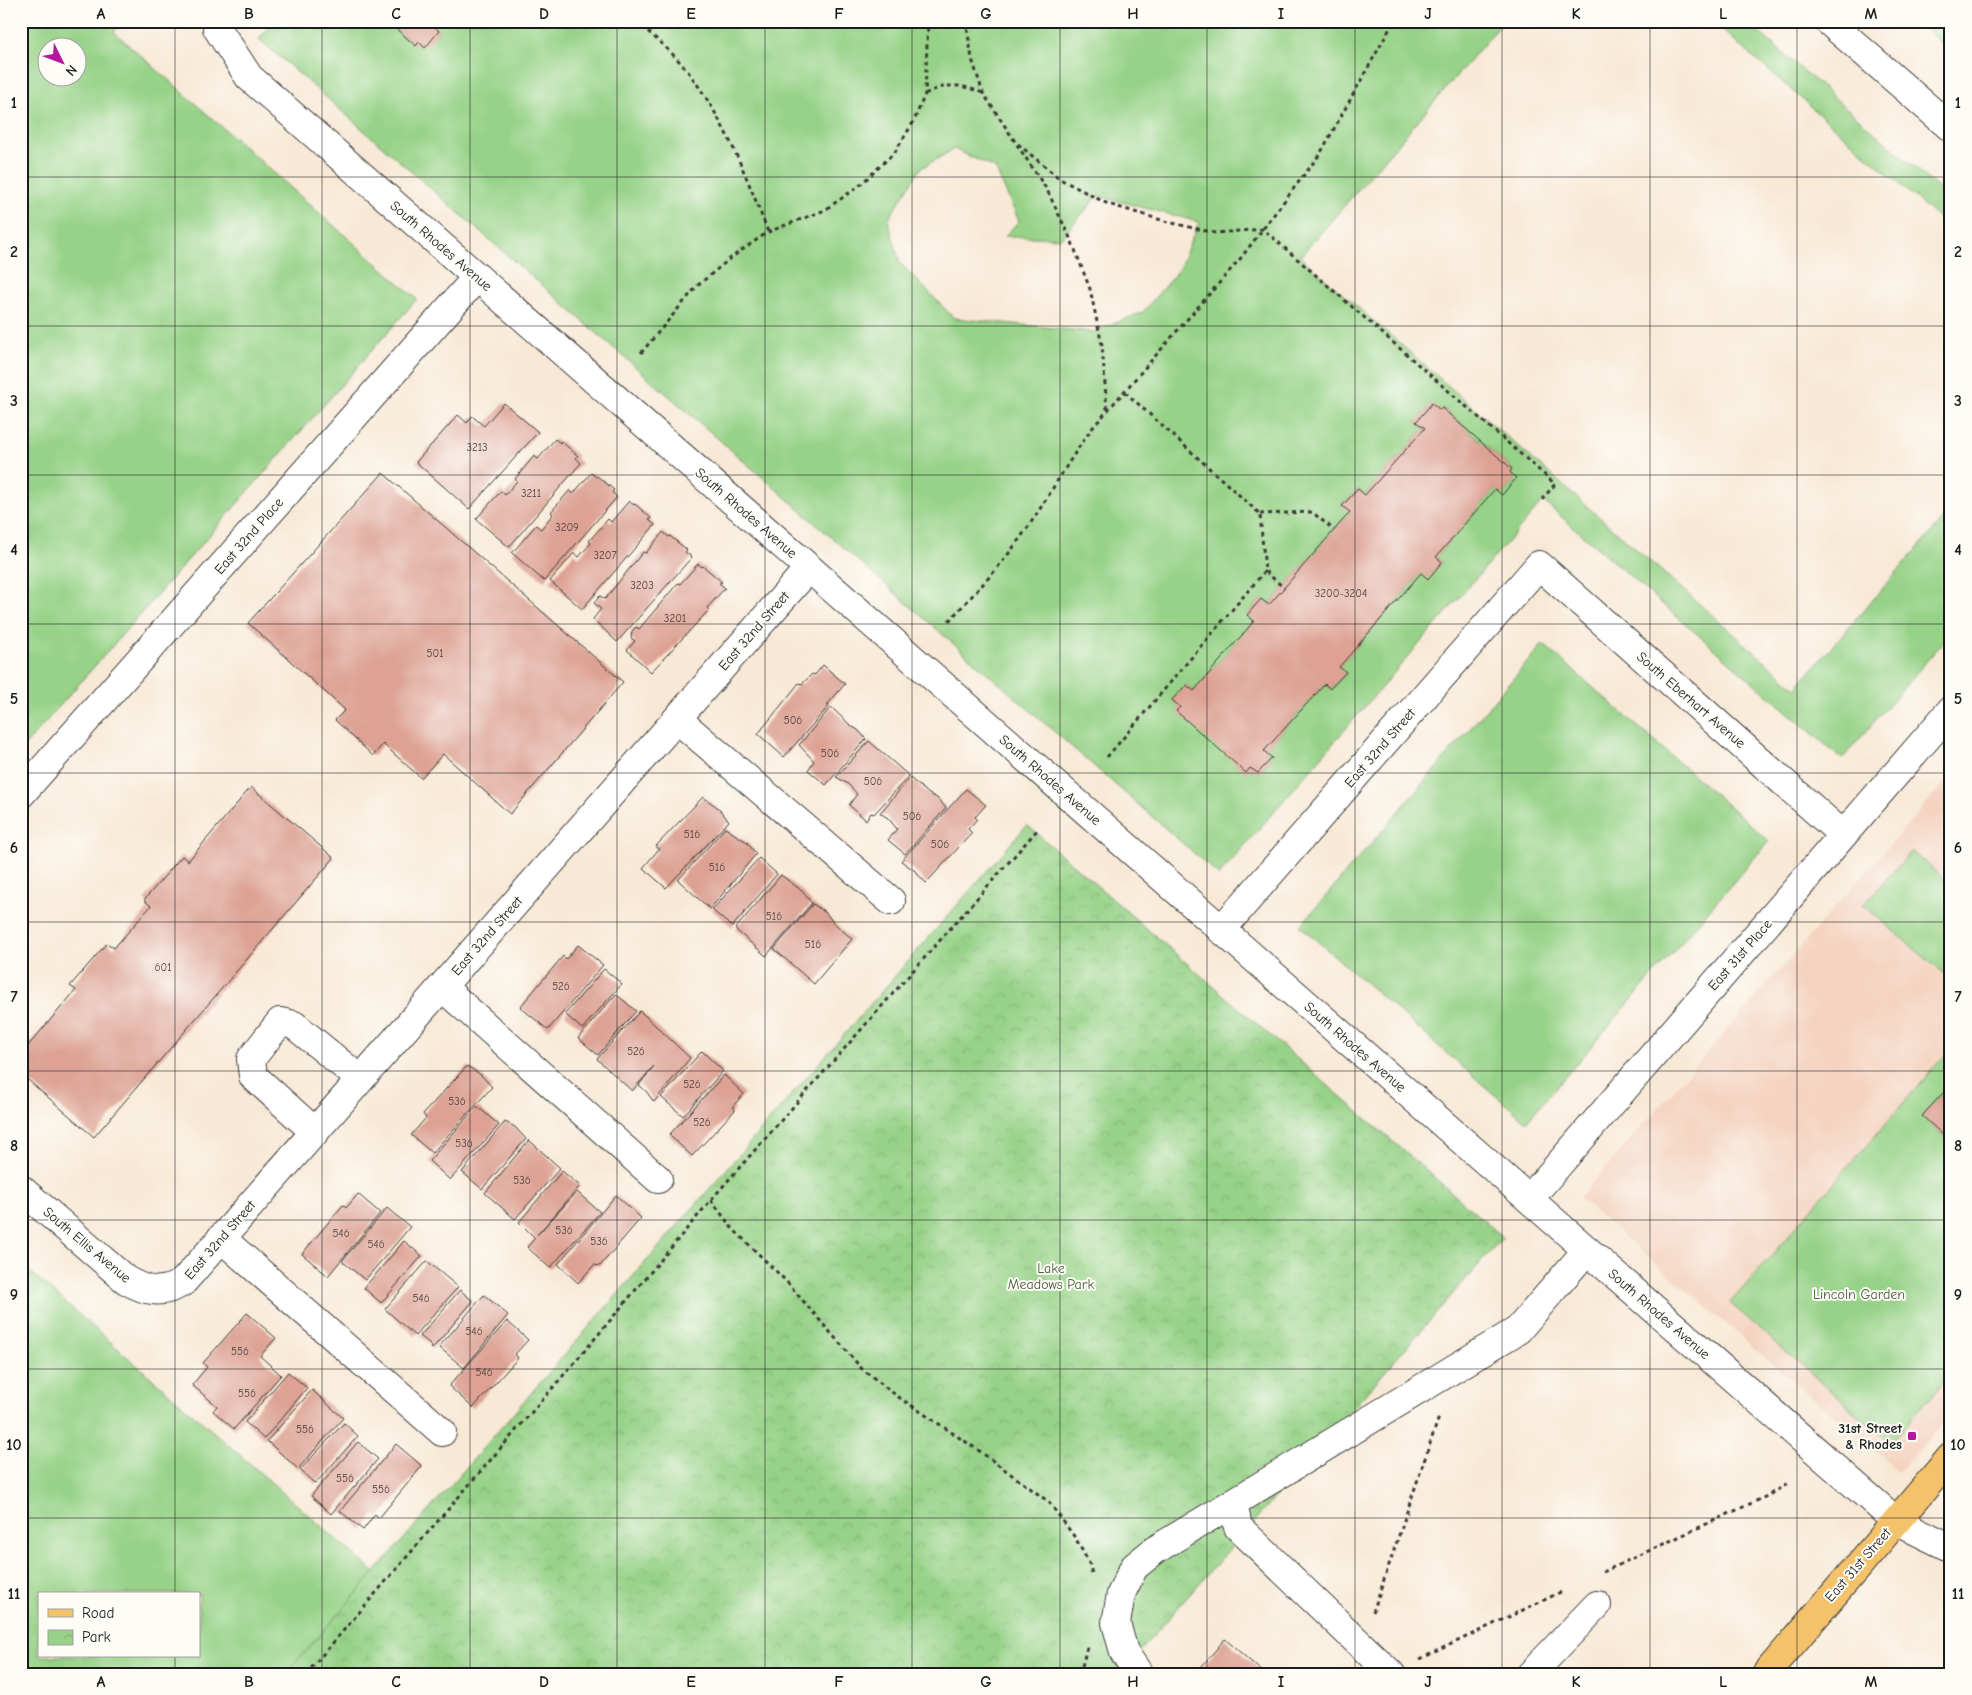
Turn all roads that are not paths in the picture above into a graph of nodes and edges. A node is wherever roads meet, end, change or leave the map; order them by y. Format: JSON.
{"nodes":[{"id":1,"x":1828,"y":21,"type":"edge"},
{"id":2,"x":218,"y":25,"type":"edge"},
{"id":3,"x":1951,"y":128,"type":"edge"},
{"id":4,"x":477,"y":277,"type":"junction"},
{"id":5,"x":1539,"y":565,"type":"joint"},
{"id":6,"x":809,"y":568,"type":"junction"},
{"id":7,"x":1951,"y":710,"type":"edge"},
{"id":8,"x":677,"y":719,"type":"junction"},
{"id":9,"x":21,"y":794,"type":"edge"},
{"id":10,"x":1843,"y":835,"type":"junction"},
{"id":11,"x":891,"y":901,"type":"dead end"},
{"id":12,"x":1222,"y":930,"type":"junction"},
{"id":13,"x":442,"y":987,"type":"junction"},
{"id":14,"x":360,"y":1079,"type":"junction"},
{"id":15,"x":315,"y":1132,"type":"junction"},
{"id":16,"x":658,"y":1179,"type":"dead end"},
{"id":17,"x":21,"y":1189,"type":"edge"},
{"id":18,"x":1529,"y":1199,"type":"junction"},
{"id":19,"x":221,"y":1238,"type":"junction"},
{"id":20,"x":1588,"y":1250,"type":"junction"},
{"id":21,"x":157,"y":1291,"type":"joint"},
{"id":22,"x":442,"y":1432,"type":"dead end"},
{"id":23,"x":1951,"y":1458,"type":"edge"},
{"id":24,"x":1233,"y":1503,"type":"junction"},
{"id":25,"x":1896,"y":1521,"type":"junction"},
{"id":26,"x":1951,"y":1548,"type":"edge"},
{"id":27,"x":1597,"y":1605,"type":"dead end"},
{"id":28,"x":1139,"y":1674,"type":"edge"},
{"id":29,"x":1390,"y":1674,"type":"edge"},
{"id":30,"x":1531,"y":1674,"type":"edge"},
{"id":31,"x":1766,"y":1674,"type":"edge"}],
"edges":[{"from":1,"to":3,"type":"street"},
{"from":2,"to":4,"type":"street","name":"South Rhodes Avenue"},
{"from":4,"to":6,"type":"street","name":"South Rhodes Avenue"},
{"from":4,"to":9,"type":"street","name":"East 32nd Place"},
{"from":5,"to":10,"type":"street","name":"South Eberhart Avenue"},
{"from":5,"to":12,"type":"street","name":"East 32nd Street"},
{"from":6,"to":8,"type":"street","name":"East 32nd Street"},
{"from":6,"to":12,"type":"street","name":"South Rhodes Avenue"},
{"from":7,"to":10,"type":"street","name":"East 31st Place"},
{"from":8,"to":11,"type":"street"},
{"from":8,"to":13,"type":"street","name":"East 32nd Street"},
{"from":10,"to":18,"type":"street","name":"East 31st Place"},
{"from":12,"to":18,"type":"street","name":"South Rhodes Avenue"},
{"from":13,"to":14,"type":"street","name":"East 32nd Street"},
{"from":13,"to":16,"type":"street"},
{"from":14,"to":15,"type":"street","name":"East 32nd Street"},
{"from":14,"to":15,"type":"street"},
{"from":15,"to":19,"type":"street","name":"East 32nd Street"},
{"from":17,"to":21,"type":"street","name":"South Ellis Avenue"},
{"from":18,"to":20,"type":"street","name":"South Rhodes Avenue"},
{"from":19,"to":21,"type":"street","name":"East 32nd Street"},
{"from":19,"to":22,"type":"street"},
{"from":20,"to":24,"type":"street"},
{"from":20,"to":25,"type":"street","name":"South Rhodes Avenue"},
{"from":23,"to":25,"type":"main road","name":"East 31st Street"},
{"from":24,"to":28,"type":"street"},
{"from":24,"to":29,"type":"street"},
{"from":25,"to":26,"type":"street","name":"South Rhodes Avenue"},
{"from":25,"to":31,"type":"main road","name":"East 31st Street"},
{"from":27,"to":30,"type":"street"}]}
